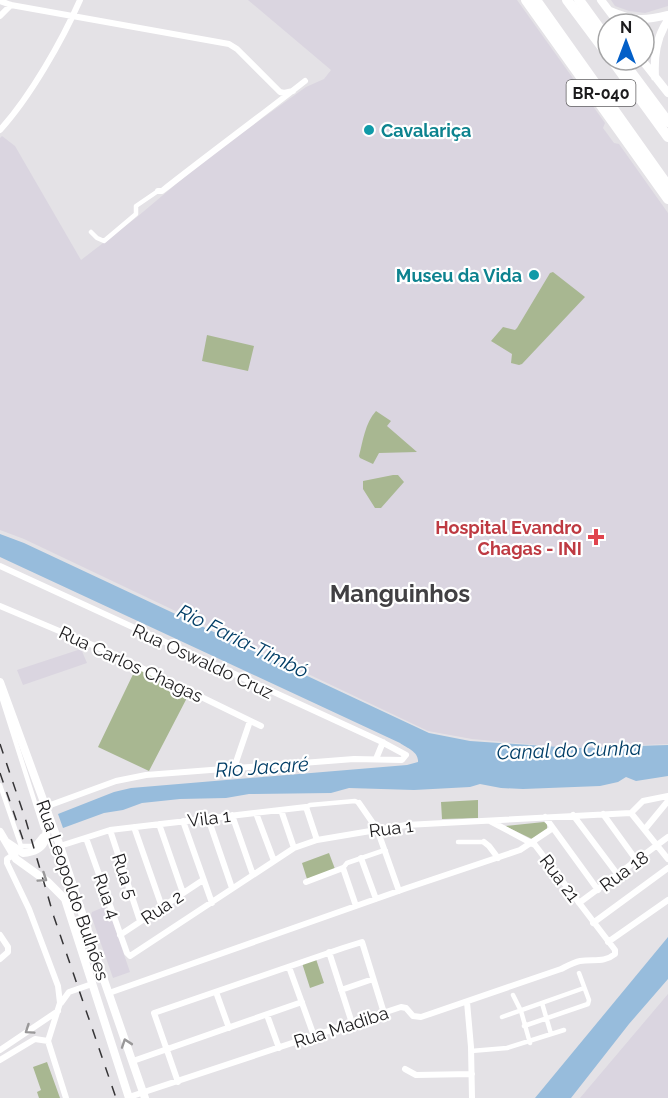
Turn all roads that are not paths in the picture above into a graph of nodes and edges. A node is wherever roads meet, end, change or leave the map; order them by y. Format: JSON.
{"nodes":[{"id":1,"x":80,"y":0,"type":"edge"},
{"id":2,"x":526,"y":0,"type":"edge"},
{"id":3,"x":536,"y":0,"type":"edge"},
{"id":4,"x":567,"y":0,"type":"edge"},
{"id":5,"x":579,"y":0,"type":"edge"},
{"id":6,"x":601,"y":0,"type":"edge"},
{"id":7,"x":0,"y":1,"type":"edge"},
{"id":8,"x":11,"y":5,"type":"junction"},
{"id":9,"x":610,"y":11,"type":"joint"},
{"id":10,"x":74,"y":15,"type":"junction"},
{"id":11,"x":0,"y":16,"type":"edge"},
{"id":12,"x":668,"y":18,"type":"edge"},
{"id":13,"x":596,"y":23,"type":"edge"},
{"id":14,"x":596,"y":39,"type":"edge"},
{"id":15,"x":621,"y":72,"type":"edge"},
{"id":16,"x":631,"y":72,"type":"edge"},
{"id":17,"x":651,"y":72,"type":"edge"},
{"id":18,"x":655,"y":77,"type":"junction"},
{"id":19,"x":305,"y":81,"type":"dead end"},
{"id":20,"x":293,"y":91,"type":"junction"},
{"id":21,"x":668,"y":93,"type":"edge"},
{"id":22,"x":668,"y":122,"type":"edge"},
{"id":23,"x":0,"y":130,"type":"edge"},
{"id":24,"x":668,"y":137,"type":"edge"},
{"id":25,"x":668,"y":186,"type":"edge"},
{"id":26,"x":158,"y":191,"type":"joint"},
{"id":27,"x":668,"y":199,"type":"edge"},
{"id":28,"x":91,"y":231,"type":"dead end"},
{"id":29,"x":0,"y":566,"type":"edge"},
{"id":30,"x":0,"y":606,"type":"edge"},
{"id":31,"x":0,"y":682,"type":"edge"},
{"id":32,"x":0,"y":693,"type":"edge"},
{"id":33,"x":250,"y":721,"type":"junction"},
{"id":34,"x":261,"y":726,"type":"dead end"},
{"id":35,"x":382,"y":742,"type":"junction"},
{"id":36,"x":376,"y":759,"type":"junction"},
{"id":37,"x":234,"y":768,"type":"junction"},
{"id":38,"x":0,"y":785,"type":"edge"},
{"id":39,"x":668,"y":796,"type":"edge"},
{"id":40,"x":668,"y":801,"type":"edge"},
{"id":41,"x":359,"y":803,"type":"joint"},
{"id":42,"x":306,"y":807,"type":"junction"},
{"id":43,"x":46,"y":810,"type":"junction"},
{"id":44,"x":281,"y":810,"type":"junction"},
{"id":45,"x":256,"y":813,"type":"junction"},
{"id":46,"x":631,"y":813,"type":"junction"},
{"id":47,"x":603,"y":814,"type":"junction"},
{"id":48,"x":232,"y":815,"type":"junction"},
{"id":49,"x":573,"y":815,"type":"junction"},
{"id":50,"x":208,"y":818,"type":"junction"},
{"id":51,"x":546,"y":818,"type":"junction"},
{"id":52,"x":490,"y":820,"type":"junction"},
{"id":53,"x":183,"y":821,"type":"junction"},
{"id":54,"x":159,"y":824,"type":"junction"},
{"id":55,"x":134,"y":827,"type":"junction"},
{"id":56,"x":553,"y":828,"type":"junction"},
{"id":57,"x":377,"y":829,"type":"junction"},
{"id":58,"x":645,"y":829,"type":"junction"},
{"id":59,"x":110,"y":830,"type":"junction"},
{"id":60,"x":0,"y":832,"type":"edge"},
{"id":61,"x":668,"y":837,"type":"edge"},
{"id":62,"x":86,"y":838,"type":"junction"},
{"id":63,"x":317,"y":840,"type":"junction"},
{"id":64,"x":6,"y":841,"type":"junction"},
{"id":65,"x":458,"y":842,"type":"dead end"},
{"id":66,"x":484,"y":843,"type":"joint"},
{"id":67,"x":532,"y":844,"type":"junction"},
{"id":68,"x":60,"y":846,"type":"junction"},
{"id":69,"x":657,"y":846,"type":"junction"},
{"id":70,"x":294,"y":848,"type":"junction"},
{"id":71,"x":386,"y":851,"type":"junction"},
{"id":72,"x":13,"y":855,"type":"junction"},
{"id":73,"x":361,"y":858,"type":"junction"},
{"id":74,"x":498,"y":858,"type":"junction"},
{"id":75,"x":668,"y":859,"type":"edge"},
{"id":76,"x":273,"y":861,"type":"junction"},
{"id":77,"x":637,"y":861,"type":"junction"},
{"id":78,"x":343,"y":868,"type":"junction"},
{"id":79,"x":668,"y":868,"type":"edge"},
{"id":80,"x":253,"y":875,"type":"junction"},
{"id":81,"x":618,"y":875,"type":"junction"},
{"id":82,"x":203,"y":880,"type":"junction"},
{"id":83,"x":306,"y":882,"type":"dead end"},
{"id":84,"x":232,"y":888,"type":"junction"},
{"id":85,"x":598,"y":890,"type":"junction"},
{"id":86,"x":399,"y":891,"type":"junction"},
{"id":87,"x":183,"y":893,"type":"junction"},
{"id":88,"x":376,"y":899,"type":"junction"},
{"id":89,"x":668,"y":900,"type":"edge"},
{"id":90,"x":212,"y":903,"type":"junction"},
{"id":91,"x":579,"y":903,"type":"junction"},
{"id":92,"x":356,"y":906,"type":"junction"},
{"id":93,"x":162,"y":907,"type":"junction"},
{"id":94,"x":140,"y":921,"type":"junction"},
{"id":95,"x":593,"y":923,"type":"junction"},
{"id":96,"x":0,"y":934,"type":"edge"},
{"id":97,"x":120,"y":934,"type":"junction"},
{"id":98,"x":608,"y":942,"type":"junction"},
{"id":99,"x":329,"y":952,"type":"junction"},
{"id":100,"x":615,"y":952,"type":"joint"},
{"id":101,"x":127,"y":953,"type":"joint"},
{"id":102,"x":0,"y":959,"type":"edge"},
{"id":103,"x":289,"y":967,"type":"junction"},
{"id":104,"x":579,"y":973,"type":"dead end"},
{"id":105,"x":373,"y":979,"type":"junction"},
{"id":106,"x":92,"y":984,"type":"junction"},
{"id":107,"x":584,"y":988,"type":"junction"},
{"id":108,"x":341,"y":990,"type":"junction"},
{"id":109,"x":216,"y":992,"type":"junction"},
{"id":110,"x":109,"y":993,"type":"junction"},
{"id":111,"x":513,"y":995,"type":"dead end"},
{"id":112,"x":302,"y":1002,"type":"junction"},
{"id":113,"x":467,"y":1002,"type":"junction"},
{"id":114,"x":60,"y":1003,"type":"junction"},
{"id":115,"x":542,"y":1003,"type":"junction"},
{"id":116,"x":58,"y":1011,"type":"junction"},
{"id":117,"x":520,"y":1011,"type":"junction"},
{"id":118,"x":384,"y":1013,"type":"junction"},
{"id":119,"x":267,"y":1015,"type":"junction"},
{"id":120,"x":502,"y":1017,"type":"dead end"},
{"id":121,"x":547,"y":1018,"type":"junction"},
{"id":122,"x":352,"y":1023,"type":"junction"},
{"id":123,"x":524,"y":1026,"type":"junction"},
{"id":124,"x":229,"y":1028,"type":"junction"},
{"id":125,"x":564,"y":1030,"type":"dead end"},
{"id":126,"x":552,"y":1034,"type":"junction"},
{"id":127,"x":314,"y":1036,"type":"junction"},
{"id":128,"x":48,"y":1041,"type":"junction"},
{"id":129,"x":530,"y":1042,"type":"junction"},
{"id":130,"x":279,"y":1048,"type":"junction"},
{"id":131,"x":0,"y":1050,"type":"edge"},
{"id":132,"x":167,"y":1050,"type":"junction"},
{"id":133,"x":471,"y":1051,"type":"junction"},
{"id":134,"x":0,"y":1060,"type":"edge"},
{"id":135,"x":133,"y":1061,"type":"junction"},
{"id":136,"x":405,"y":1069,"type":"dead end"},
{"id":137,"x":472,"y":1074,"type":"junction"},
{"id":138,"x":178,"y":1082,"type":"junction"},
{"id":139,"x":144,"y":1095,"type":"edge"},
{"id":140,"x":129,"y":1097,"type":"edge"},
{"id":141,"x":66,"y":1098,"type":"edge"},
{"id":142,"x":472,"y":1098,"type":"edge"}],
"edges":[{"from":1,"to":10,"type":"street"},
{"from":2,"to":27,"type":"highway"},
{"from":3,"to":25,"type":"highway","number":"BR-040"},
{"from":4,"to":14,"type":"highway","number":"BR-040"},
{"from":5,"to":13,"type":"highway"},
{"from":6,"to":9,"type":"street"},
{"from":7,"to":8,"type":"street"},
{"from":8,"to":10,"type":"street"},
{"from":8,"to":11,"type":"street"},
{"from":9,"to":12,"type":"street"},
{"from":10,"to":20,"type":"street"},
{"from":10,"to":23,"type":"street"},
{"from":12,"to":18,"type":"street"},
{"from":15,"to":24,"type":"highway","number":"BR-040"},
{"from":16,"to":22,"type":"highway"},
{"from":17,"to":18,"type":"street"},
{"from":18,"to":21,"type":"street"},
{"from":19,"to":20,"type":"street"},
{"from":20,"to":26,"type":"street"},
{"from":26,"to":28,"type":"street"},
{"from":29,"to":35,"type":"street","name":"Rua Oswaldo Cruz"},
{"from":30,"to":33,"type":"street","name":"Rua Carlos Chagas"},
{"from":31,"to":43,"type":"main road","name":"Rua Leopoldo Bulhões"},
{"from":32,"to":38,"type":"street"},
{"from":33,"to":34,"type":"street","name":"Rua Carlos Chagas"},
{"from":33,"to":37,"type":"street"},
{"from":35,"to":36,"type":"street"},
{"from":35,"to":36,"type":"street","name":"Rua Oswaldo Cruz"},
{"from":36,"to":37,"type":"street"},
{"from":37,"to":43,"type":"street"},
{"from":39,"to":46,"type":"street"},
{"from":40,"to":58,"type":"street"},
{"from":41,"to":42,"type":"street","name":"Vila 1"},
{"from":41,"to":57,"type":"street"},
{"from":42,"to":44,"type":"street","name":"Vila 1"},
{"from":42,"to":63,"type":"street"},
{"from":43,"to":64,"type":"main road"},
{"from":43,"to":68,"type":"main road","name":"Rua Leopoldo Bulhões"},
{"from":44,"to":45,"type":"street","name":"Vila 1"},
{"from":44,"to":70,"type":"street"},
{"from":45,"to":48,"type":"street","name":"Vila 1"},
{"from":45,"to":76,"type":"street"},
{"from":46,"to":47,"type":"street","name":"Rua 1"},
{"from":46,"to":58,"type":"street"},
{"from":47,"to":49,"type":"street","name":"Rua 1"},
{"from":47,"to":77,"type":"street"},
{"from":48,"to":50,"type":"street","name":"Vila 1"},
{"from":48,"to":80,"type":"street"},
{"from":49,"to":51,"type":"street","name":"Rua 1"},
{"from":49,"to":81,"type":"street"},
{"from":50,"to":53,"type":"street","name":"Vila 1"},
{"from":50,"to":84,"type":"street"},
{"from":51,"to":52,"type":"street","name":"Rua 1"},
{"from":51,"to":56,"type":"street"},
{"from":52,"to":57,"type":"street","name":"Rua 1"},
{"from":52,"to":67,"type":"street","name":"Rua 21"},
{"from":53,"to":54,"type":"street","name":"Vila 1"},
{"from":53,"to":82,"type":"street"},
{"from":54,"to":55,"type":"street","name":"Vila 1"},
{"from":54,"to":87,"type":"street"},
{"from":55,"to":59,"type":"street","name":"Vila 1"},
{"from":55,"to":93,"type":"street"},
{"from":56,"to":67,"type":"street"},
{"from":56,"to":85,"type":"street"},
{"from":57,"to":63,"type":"street","name":"Rua 1"},
{"from":57,"to":71,"type":"street"},
{"from":58,"to":69,"type":"street"},
{"from":59,"to":62,"type":"street","name":"Vila 1"},
{"from":59,"to":94,"type":"street","name":"Rua 5"},
{"from":60,"to":64,"type":"main road","name":"Rua Leopoldo Bulhões"},
{"from":61,"to":69,"type":"street","name":"Rua 18"},
{"from":62,"to":68,"type":"street","name":"Vila 1"},
{"from":62,"to":97,"type":"street","name":"Rua 4"},
{"from":63,"to":70,"type":"street","name":"Rua 1"},
{"from":64,"to":72,"type":"main road","name":"Rua Leopoldo Bulhões"},
{"from":65,"to":66,"type":"street"},
{"from":66,"to":74,"type":"street"},
{"from":67,"to":74,"type":"street"},
{"from":67,"to":91,"type":"street","name":"Rua 21"},
{"from":68,"to":110,"type":"main road","name":"Rua Leopoldo Bulhões"},
{"from":69,"to":75,"type":"street"},
{"from":69,"to":77,"type":"street","name":"Rua 18"},
{"from":70,"to":76,"type":"street","name":"Rua 1"},
{"from":71,"to":73,"type":"street"},
{"from":71,"to":86,"type":"street"},
{"from":72,"to":106,"type":"main road","name":"Rua Leopoldo Bulhões","one_way":true},
{"from":72,"to":114,"type":"street"},
{"from":73,"to":78,"type":"street"},
{"from":73,"to":88,"type":"street"},
{"from":74,"to":86,"type":"street"},
{"from":76,"to":80,"type":"street","name":"Rua 1"},
{"from":77,"to":81,"type":"street","name":"Rua 18"},
{"from":78,"to":83,"type":"street"},
{"from":78,"to":92,"type":"street"},
{"from":79,"to":95,"type":"street"},
{"from":80,"to":84,"type":"street","name":"Rua 1"},
{"from":81,"to":85,"type":"street","name":"Rua 18"},
{"from":82,"to":87,"type":"street","name":"Rua 2"},
{"from":82,"to":90,"type":"street"},
{"from":84,"to":90,"type":"street","name":"Rua 1"},
{"from":85,"to":91,"type":"street","name":"Rua 18"},
{"from":86,"to":88,"type":"street"},
{"from":87,"to":93,"type":"street","name":"Rua 2"},
{"from":88,"to":92,"type":"street"},
{"from":89,"to":98,"type":"street"},
{"from":90,"to":101,"type":"street","name":"Rua 1"},
{"from":91,"to":95,"type":"street","name":"Rua 21"},
{"from":92,"to":110,"type":"street"},
{"from":93,"to":94,"type":"street","name":"Rua 2"},
{"from":94,"to":97,"type":"street","name":"Rua 2"},
{"from":95,"to":98,"type":"street","name":"Rua 21"},
{"from":96,"to":102,"type":"street"},
{"from":97,"to":101,"type":"street","name":"Rua 4"},
{"from":98,"to":100,"type":"street","name":"Rua 21"},
{"from":99,"to":103,"type":"street"},
{"from":99,"to":105,"type":"street"},
{"from":99,"to":108,"type":"street"},
{"from":100,"to":113,"type":"street","name":"Rua Madiba"},
{"from":103,"to":109,"type":"street"},
{"from":103,"to":112,"type":"street"},
{"from":104,"to":107,"type":"street"},
{"from":105,"to":108,"type":"street"},
{"from":105,"to":118,"type":"street"},
{"from":106,"to":114,"type":"street"},
{"from":106,"to":140,"type":"main road","name":"Rua Leopoldo Bulhões"},
{"from":107,"to":115,"type":"street"},
{"from":107,"to":121,"type":"street"},
{"from":108,"to":122,"type":"street"},
{"from":109,"to":124,"type":"street"},
{"from":109,"to":132,"type":"street"},
{"from":135,"to":110,"type":"main road","name":"Rua Leopoldo Bulhões","one_way":true},
{"from":111,"to":117,"type":"street"},
{"from":112,"to":119,"type":"street"},
{"from":112,"to":127,"type":"street"},
{"from":113,"to":118,"type":"street","name":"Rua Madiba"},
{"from":113,"to":133,"type":"street"},
{"from":114,"to":116,"type":"street"},
{"from":115,"to":117,"type":"street"},
{"from":115,"to":121,"type":"street"},
{"from":116,"to":128,"type":"street"},
{"from":116,"to":131,"type":"street","one_way":true},
{"from":117,"to":120,"type":"street"},
{"from":117,"to":123,"type":"street"},
{"from":118,"to":122,"type":"street","name":"Rua Madiba"},
{"from":119,"to":124,"type":"street"},
{"from":119,"to":130,"type":"street"},
{"from":121,"to":123,"type":"street"},
{"from":121,"to":126,"type":"street"},
{"from":122,"to":127,"type":"street","name":"Rua Madiba"},
{"from":123,"to":129,"type":"street"},
{"from":124,"to":132,"type":"street"},
{"from":125,"to":126,"type":"street"},
{"from":126,"to":129,"type":"street"},
{"from":127,"to":130,"type":"street","name":"Rua Madiba"},
{"from":128,"to":134,"type":"street"},
{"from":128,"to":141,"type":"street"},
{"from":129,"to":133,"type":"street"},
{"from":130,"to":138,"type":"street","name":"Rua Madiba"},
{"from":132,"to":135,"type":"street"},
{"from":132,"to":138,"type":"street"},
{"from":133,"to":137,"type":"street"},
{"from":135,"to":139,"type":"main road","name":"Rua Leopoldo Bulhões"},
{"from":136,"to":137,"type":"street"},
{"from":137,"to":142,"type":"street"},
{"from":138,"to":139,"type":"street","name":"Rua Madiba"},
{"from":139,"to":140,"type":"street","name":"Rua Madiba"}]}
